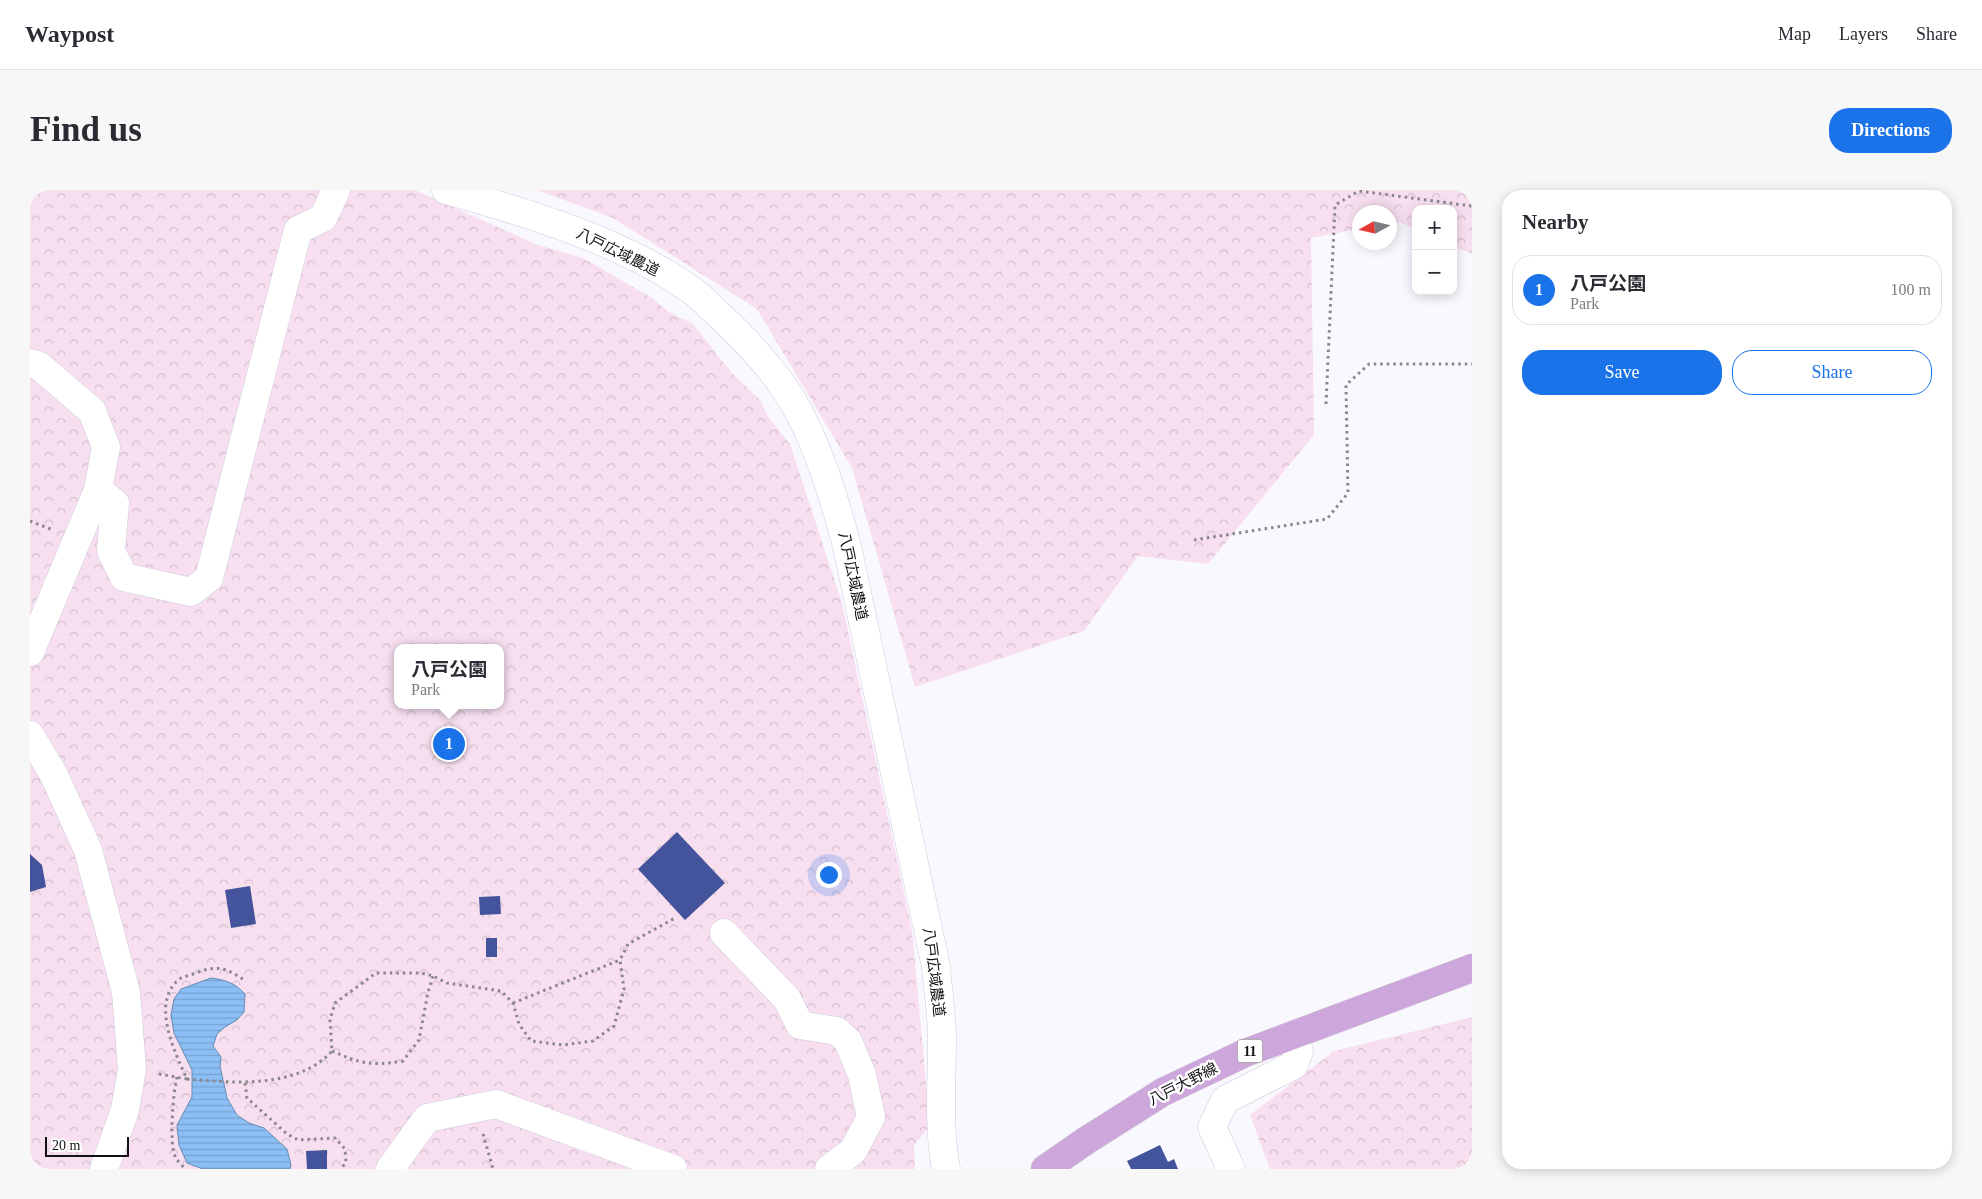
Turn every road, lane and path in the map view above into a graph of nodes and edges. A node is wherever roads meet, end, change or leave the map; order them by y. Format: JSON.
{"nodes":[{"id":1,"x":336,"y":190,"type":"edge"},
{"id":2,"x":446,"y":190,"type":"edge"},
{"id":3,"x":1472,"y":206,"type":"edge"},
{"id":4,"x":30,"y":363,"type":"edge"},
{"id":5,"x":1472,"y":364,"type":"edge"},
{"id":6,"x":1326,"y":404,"type":"dead end"},
{"id":7,"x":98,"y":490,"type":"junction"},
{"id":8,"x":1194,"y":540,"type":"dead end"},
{"id":9,"x":30,"y":652,"type":"edge"},
{"id":10,"x":30,"y":735,"type":"edge"},
{"id":11,"x":675,"y":918,"type":"dead end"},
{"id":12,"x":724,"y":933,"type":"dead end"},
{"id":13,"x":620,"y":960,"type":"junction"},
{"id":14,"x":1472,"y":968,"type":"edge"},
{"id":15,"x":434,"y":976,"type":"junction"},
{"id":16,"x":246,"y":981,"type":"dead end"},
{"id":17,"x":513,"y":1003,"type":"junction"},
{"id":18,"x":1294,"y":1034,"type":"junction"},
{"id":19,"x":332,"y":1051,"type":"junction"},
{"id":20,"x":132,"y":1069,"type":"junction"},
{"id":21,"x":177,"y":1077,"type":"junction"},
{"id":22,"x":186,"y":1079,"type":"junction"},
{"id":23,"x":245,"y":1083,"type":"junction"},
{"id":24,"x":476,"y":1108,"type":"junction"},
{"id":25,"x":104,"y":1169,"type":"edge"},
{"id":26,"x":185,"y":1169,"type":"edge"},
{"id":27,"x":341,"y":1169,"type":"edge"},
{"id":28,"x":390,"y":1169,"type":"edge"},
{"id":29,"x":493,"y":1169,"type":"edge"},
{"id":30,"x":673,"y":1169,"type":"edge"},
{"id":31,"x":829,"y":1169,"type":"edge"},
{"id":32,"x":946,"y":1169,"type":"edge"},
{"id":33,"x":1045,"y":1169,"type":"edge"},
{"id":34,"x":1231,"y":1169,"type":"edge"}],
"edges":[{"from":1,"to":7,"type":"street"},
{"from":2,"to":32,"type":"street","name":"八戸広域農道"},
{"from":3,"to":6,"type":"path"},
{"from":4,"to":7,"type":"street"},
{"from":5,"to":8,"type":"path"},
{"from":7,"to":9,"type":"street"},
{"from":10,"to":20,"type":"street"},
{"from":11,"to":13,"type":"path"},
{"from":12,"to":31,"type":"street"},
{"from":13,"to":17,"type":"path"},
{"from":13,"to":17,"type":"path"},
{"from":14,"to":18,"type":"main road","name":"八戸大野線","number":"11"},
{"from":15,"to":17,"type":"path"},
{"from":15,"to":19,"type":"path"},
{"from":15,"to":19,"type":"path"},
{"from":16,"to":22,"type":"path"},
{"from":18,"to":33,"type":"main road","name":"八戸大野線","number":"11"},
{"from":18,"to":34,"type":"street"},
{"from":19,"to":23,"type":"path"},
{"from":20,"to":21,"type":"path"},
{"from":20,"to":25,"type":"street"},
{"from":21,"to":22,"type":"path"},
{"from":21,"to":26,"type":"path"},
{"from":22,"to":23,"type":"path"},
{"from":23,"to":27,"type":"path"},
{"from":24,"to":28,"type":"street"},
{"from":24,"to":29,"type":"path"},
{"from":24,"to":30,"type":"street"}]}
